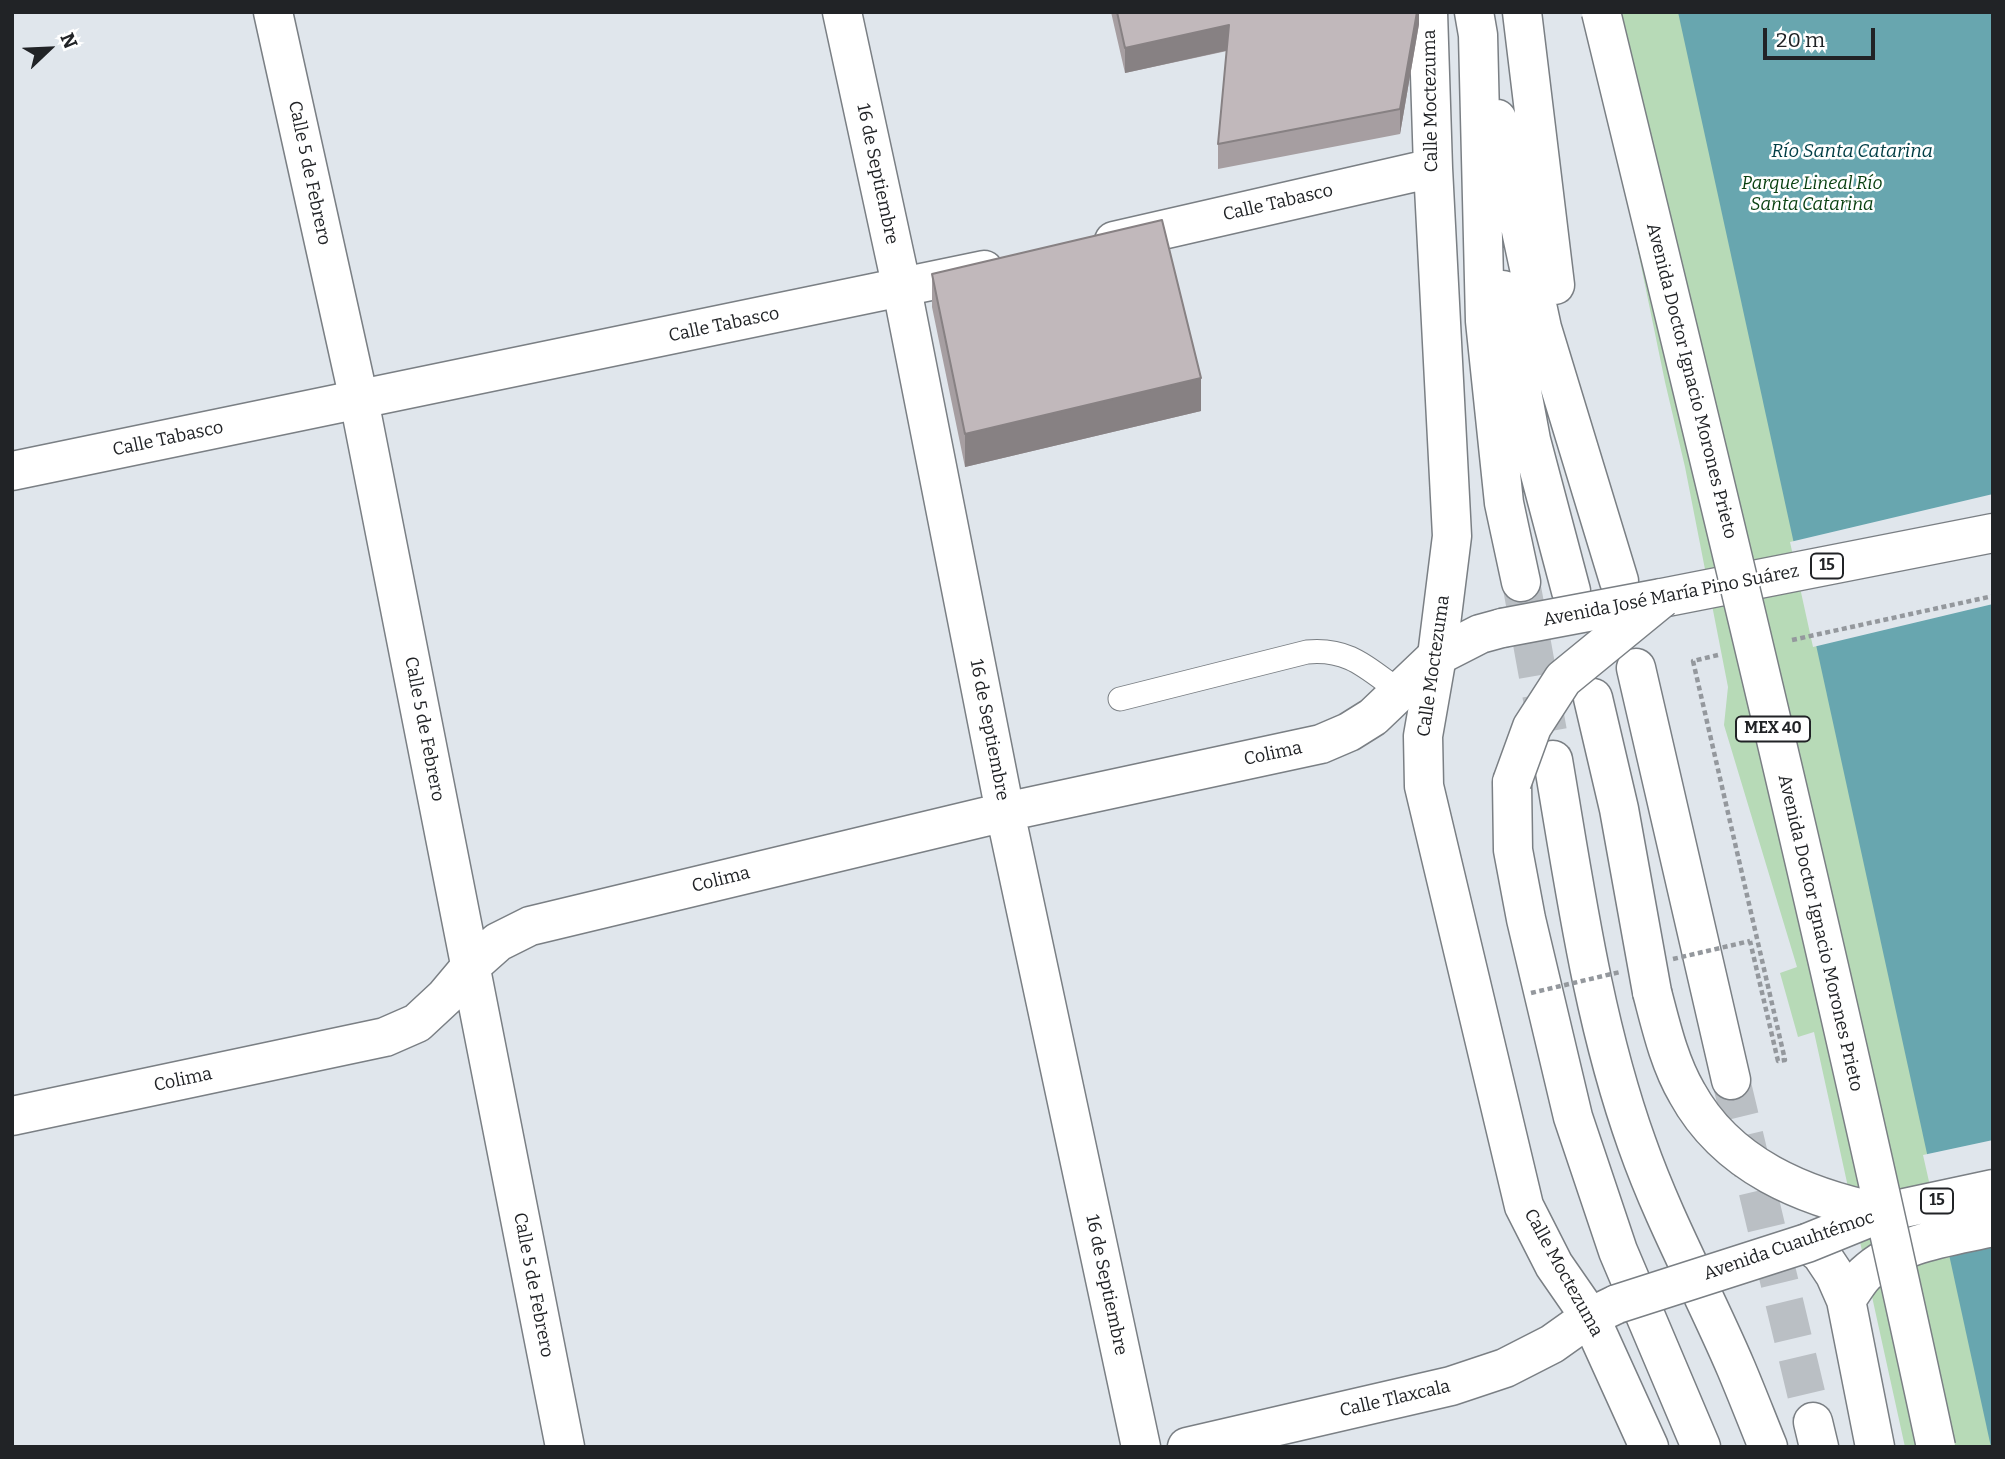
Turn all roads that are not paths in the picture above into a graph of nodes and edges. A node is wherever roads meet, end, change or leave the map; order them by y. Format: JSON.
{"nodes":[{"id":1,"x":273,"y":12,"type":"edge"},
{"id":2,"x":842,"y":12,"type":"edge"},
{"id":3,"x":1428,"y":12,"type":"edge"},
{"id":4,"x":1522,"y":12,"type":"edge"},
{"id":5,"x":1601,"y":12,"type":"edge"},
{"id":6,"x":1476,"y":23,"type":"edge"},
{"id":7,"x":1433,"y":168,"type":"junction"},
{"id":8,"x":1482,"y":236,"type":"junction"},
{"id":9,"x":1079,"y":248,"type":"edge"},
{"id":10,"x":1011,"y":264,"type":"edge"},
{"id":11,"x":902,"y":289,"type":"junction"},
{"id":12,"x":359,"y":400,"type":"junction"},
{"id":13,"x":1574,"y":435,"type":"junction"},
{"id":14,"x":12,"y":471,"type":"edge"},
{"id":15,"x":1993,"y":533,"type":"edge"},
{"id":16,"x":1619,"y":581,"type":"dead end"},
{"id":17,"x":1521,"y":582,"type":"tunnel mouth"},
{"id":18,"x":1571,"y":591,"type":"dead end"},
{"id":19,"x":1662,"y":598,"type":"junction"},
{"id":20,"x":1437,"y":656,"type":"junction"},
{"id":21,"x":1636,"y":668,"type":"dead end"},
{"id":22,"x":1399,"y":691,"type":"junction"},
{"id":23,"x":1593,"y":698,"type":"dead end"},
{"id":24,"x":1120,"y":699,"type":"dead end"},
{"id":25,"x":1553,"y":760,"type":"tunnel mouth"},
{"id":26,"x":1005,"y":812,"type":"junction"},
{"id":27,"x":471,"y":966,"type":"junction"},
{"id":28,"x":1731,"y":1080,"type":"tunnel mouth"},
{"id":29,"x":12,"y":1116,"type":"edge"},
{"id":30,"x":1993,"y":1189,"type":"edge"},
{"id":31,"x":1881,"y":1213,"type":"junction"},
{"id":32,"x":1993,"y":1227,"type":"edge"},
{"id":33,"x":1807,"y":1243,"type":"junction"},
{"id":34,"x":1846,"y":1300,"type":"junction"},
{"id":35,"x":1603,"y":1311,"type":"junction"},
{"id":36,"x":565,"y":1447,"type":"edge"},
{"id":37,"x":1141,"y":1447,"type":"edge"},
{"id":38,"x":1187,"y":1447,"type":"edge"},
{"id":39,"x":1649,"y":1447,"type":"edge"},
{"id":40,"x":1701,"y":1447,"type":"edge"},
{"id":41,"x":1768,"y":1447,"type":"edge"},
{"id":42,"x":1875,"y":1447,"type":"edge"},
{"id":43,"x":1937,"y":1447,"type":"edge"}],
"edges":[{"from":1,"to":12,"type":"main road","name":"Calle 5 de Febrero"},
{"from":2,"to":11,"type":"main road","name":"16 de Septiembre"},
{"from":3,"to":7,"type":"main road","name":"Calle Moctezuma"},
{"from":4,"to":13,"type":"main road"},
{"from":5,"to":43,"type":"main road","name":"Avenida Doctor Ignacio Morones Prieto","number":"MEX 40","bridge":true},
{"from":6,"to":8,"type":"main road"},
{"from":6,"to":13,"type":"main road"},
{"from":7,"to":9,"type":"main road","name":"Calle Tabasco"},
{"from":7,"to":20,"type":"main road","name":"Calle Moctezuma"},
{"from":8,"to":17,"type":"main road"},
{"from":8,"to":18,"type":"main road"},
{"from":10,"to":11,"type":"main road","name":"Calle Tabasco"},
{"from":11,"to":12,"type":"main road","name":"Calle Tabasco"},
{"from":11,"to":26,"type":"main road","name":"16 de Septiembre"},
{"from":12,"to":14,"type":"main road","name":"Calle Tabasco"},
{"from":12,"to":27,"type":"main road","name":"Calle 5 de Febrero"},
{"from":13,"to":16,"type":"main road"},
{"from":15,"to":19,"type":"main road","name":"Avenida José María Pino Suárez","number":"15"},
{"from":19,"to":20,"type":"main road","name":"Avenida José María Pino Suárez","number":"15","bridge":true},
{"from":19,"to":40,"type":"main road","bridge":true},
{"from":20,"to":22,"type":"main road","name":"Colima"},
{"from":20,"to":35,"type":"main road","name":"Calle Moctezuma"},
{"from":21,"to":28,"type":"main road"},
{"from":22,"to":24,"type":"lane"},
{"from":22,"to":26,"type":"main road","name":"Colima"},
{"from":23,"to":31,"type":"main road","bridge":true},
{"from":25,"to":41,"type":"main road"},
{"from":26,"to":27,"type":"main road","name":"Colima"},
{"from":26,"to":37,"type":"main road","name":"16 de Septiembre"},
{"from":27,"to":29,"type":"main road","name":"Colima"},
{"from":27,"to":36,"type":"main road","name":"Calle 5 de Febrero"},
{"from":30,"to":31,"type":"main road","name":"Avenida Cuauhtémoc","number":"15"},
{"from":31,"to":33,"type":"main road","name":"Avenida Cuauhtémoc","number":"15","bridge":true},
{"from":32,"to":34,"type":"main road"},
{"from":33,"to":34,"type":"main road"},
{"from":33,"to":35,"type":"main road","name":"Avenida Cuauhtémoc","number":"15","bridge":true},
{"from":34,"to":42,"type":"main road"},
{"from":35,"to":38,"type":"main road","name":"Calle Tlaxcala"},
{"from":35,"to":39,"type":"main road","name":"Calle Moctezuma"}]}
